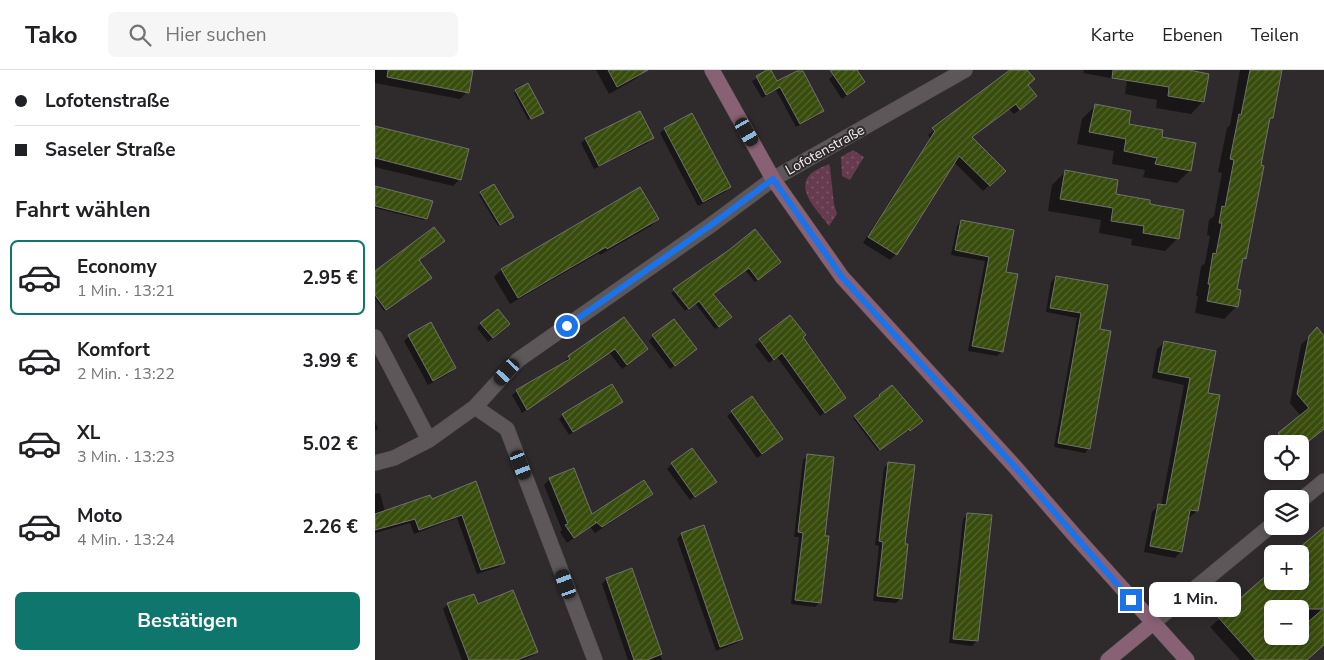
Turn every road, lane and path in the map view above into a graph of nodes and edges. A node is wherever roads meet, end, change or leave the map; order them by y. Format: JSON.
{"nodes":[{"id":1,"x":711,"y":70,"type":"edge"},
{"id":2,"x":965,"y":70,"type":"edge"},
{"id":3,"x":773,"y":179,"type":"junction"},
{"id":4,"x":375,"y":337,"type":"edge"},
{"id":5,"x":475,"y":407,"type":"junction"},
{"id":6,"x":429,"y":440,"type":"junction"},
{"id":7,"x":375,"y":463,"type":"edge"},
{"id":8,"x":1324,"y":481,"type":"edge"},
{"id":9,"x":1309,"y":494,"type":"edge"},
{"id":10,"x":1264,"y":531,"type":"edge"},
{"id":11,"x":1153,"y":623,"type":"junction"},
{"id":12,"x":595,"y":660,"type":"edge"},
{"id":13,"x":1108,"y":660,"type":"edge"},
{"id":14,"x":1187,"y":660,"type":"edge"}],
"edges":[{"from":1,"to":3,"type":"street"},
{"from":2,"to":3,"type":"street","name":"Lofotenstraße"},
{"from":3,"to":5,"type":"street","name":"Lofotenstraße"},
{"from":3,"to":11,"type":"street"},
{"from":4,"to":6,"type":"street"},
{"from":5,"to":6,"type":"street","name":"Lofotenstraße"},
{"from":5,"to":12,"type":"street"},
{"from":6,"to":7,"type":"street","name":"Lofotenstraße"},
{"from":8,"to":9,"type":"street"},
{"from":10,"to":11,"type":"street"},
{"from":11,"to":13,"type":"street"},
{"from":11,"to":14,"type":"street"}]}
